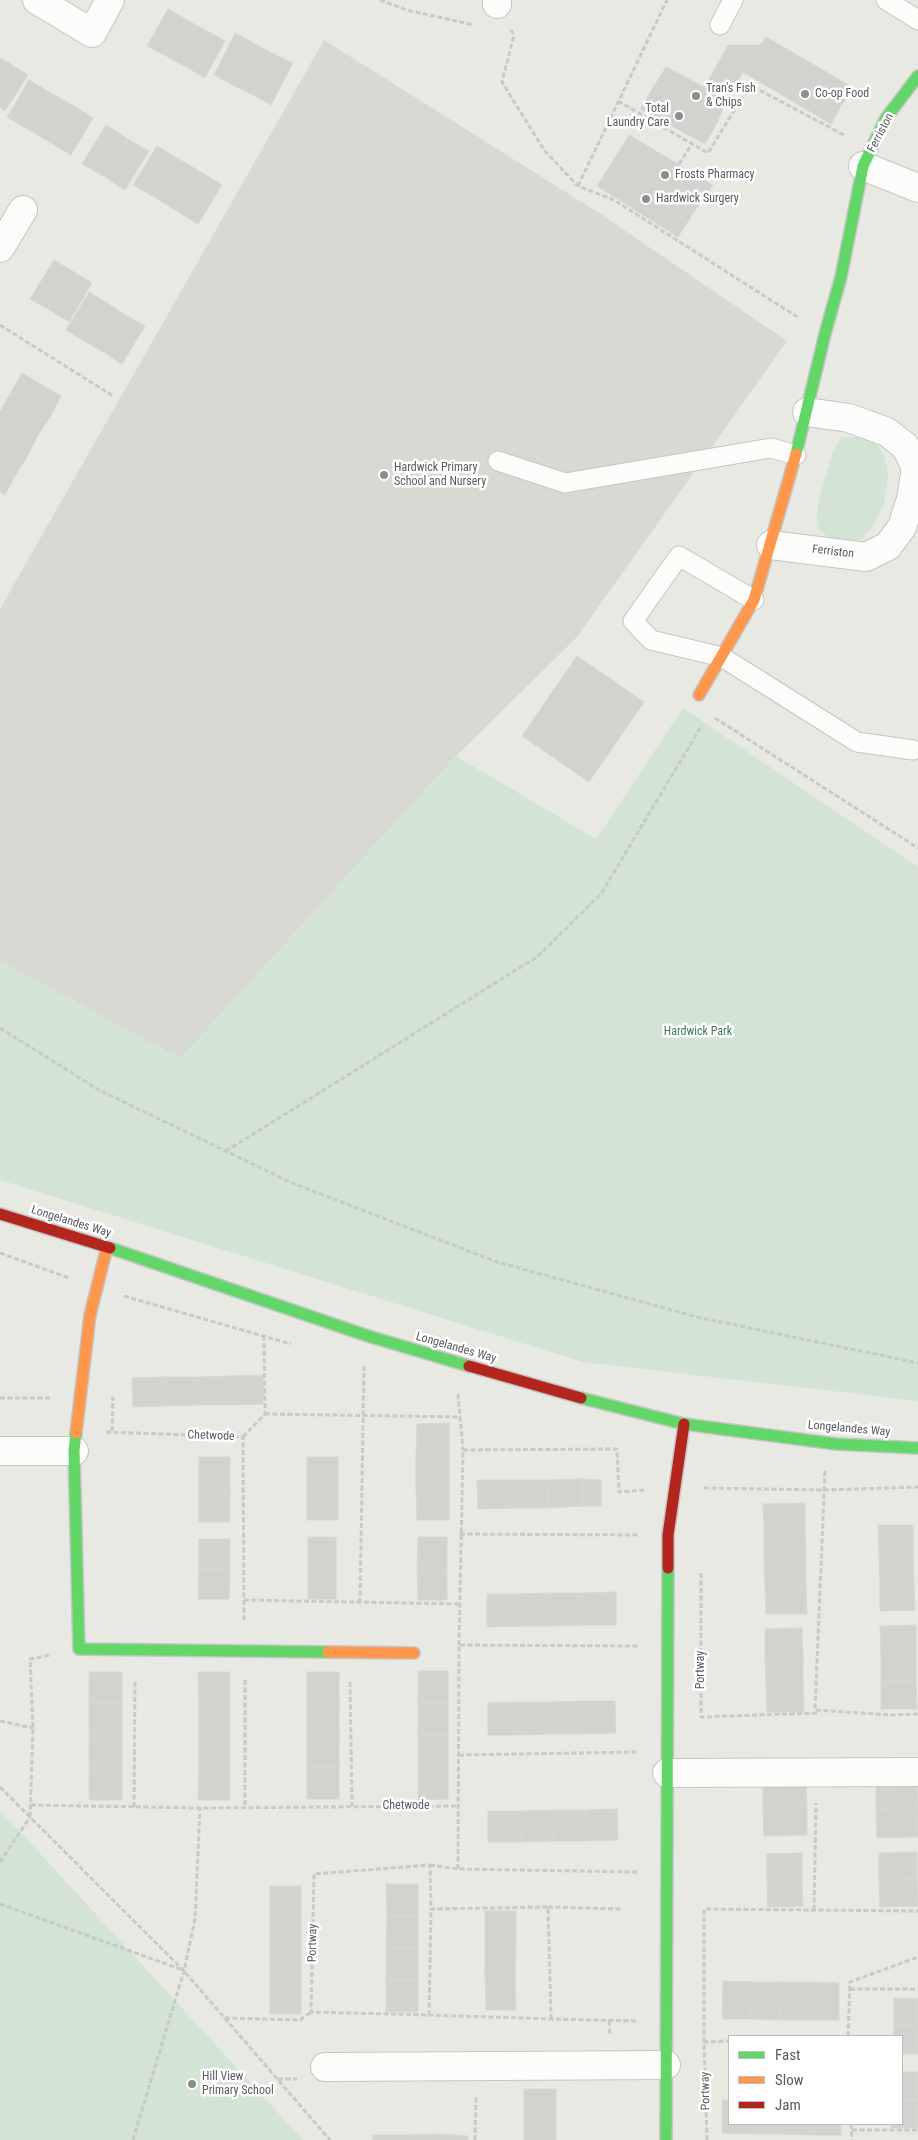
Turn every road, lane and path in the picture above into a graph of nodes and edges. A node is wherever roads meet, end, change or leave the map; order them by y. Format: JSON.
{"nodes":[{"id":1,"x":37,"y":0,"type":"edge"},
{"id":2,"x":110,"y":0,"type":"edge"},
{"id":3,"x":380,"y":0,"type":"edge"},
{"id":4,"x":667,"y":0,"type":"edge"},
{"id":5,"x":733,"y":0,"type":"edge"},
{"id":6,"x":886,"y":0,"type":"edge"},
{"id":7,"x":497,"y":2,"type":"edge"},
{"id":8,"x":918,"y":20,"type":"edge"},
{"id":9,"x":720,"y":25,"type":"dead end"},
{"id":10,"x":475,"y":26,"type":"dead end"},
{"id":11,"x":504,"y":32,"type":"dead end"},
{"id":12,"x":514,"y":35,"type":"junction"},
{"id":13,"x":918,"y":76,"type":"edge"},
{"id":14,"x":618,"y":102,"type":"junction"},
{"id":15,"x":692,"y":144,"type":"junction"},
{"id":16,"x":867,"y":157,"type":"junction"},
{"id":17,"x":679,"y":164,"type":"dead end"},
{"id":18,"x":578,"y":186,"type":"junction"},
{"id":19,"x":918,"y":188,"type":"edge"},
{"id":20,"x":23,"y":210,"type":"dead end"},
{"id":21,"x":0,"y":248,"type":"edge"},
{"id":22,"x":0,"y":325,"type":"edge"},
{"id":23,"x":825,"y":334,"type":"junction"},
{"id":24,"x":113,"y":396,"type":"dead end"},
{"id":25,"x":807,"y":412,"type":"junction"},
{"id":26,"x":796,"y":455,"type":"junction"},
{"id":27,"x":498,"y":461,"type":"dead end"},
{"id":28,"x":771,"y":544,"type":"junction"},
{"id":29,"x":754,"y":600,"type":"junction"},
{"id":30,"x":722,"y":657,"type":"junction"},
{"id":31,"x":699,"y":695,"type":"joint"},
{"id":32,"x":708,"y":714,"type":"junction"},
{"id":33,"x":913,"y":750,"type":"dead end"},
{"id":34,"x":918,"y":848,"type":"edge"},
{"id":35,"x":0,"y":1028,"type":"edge"},
{"id":36,"x":225,"y":1151,"type":"junction"},
{"id":37,"x":0,"y":1214,"type":"edge"},
{"id":38,"x":107,"y":1248,"type":"junction"},
{"id":39,"x":0,"y":1253,"type":"edge"},
{"id":40,"x":96,"y":1288,"type":"junction"},
{"id":41,"x":264,"y":1336,"type":"junction"},
{"id":42,"x":300,"y":1347,"type":"dead end"},
{"id":43,"x":355,"y":1363,"type":"dead end"},
{"id":44,"x":918,"y":1363,"type":"edge"},
{"id":45,"x":364,"y":1366,"type":"junction"},
{"id":46,"x":373,"y":1369,"type":"dead end"},
{"id":47,"x":450,"y":1392,"type":"dead end"},
{"id":48,"x":0,"y":1398,"type":"edge"},
{"id":49,"x":80,"y":1398,"type":"junction"},
{"id":50,"x":265,"y":1414,"type":"junction"},
{"id":51,"x":362,"y":1416,"type":"junction"},
{"id":52,"x":461,"y":1417,"type":"junction"},
{"id":53,"x":684,"y":1424,"type":"junction"},
{"id":54,"x":243,"y":1437,"type":"junction"},
{"id":55,"x":75,"y":1441,"type":"junction"},
{"id":56,"x":918,"y":1448,"type":"edge"},
{"id":57,"x":463,"y":1450,"type":"junction"},
{"id":58,"x":0,"y":1451,"type":"edge"},
{"id":59,"x":675,"y":1487,"type":"junction"},
{"id":60,"x":918,"y":1487,"type":"edge"},
{"id":61,"x":824,"y":1490,"type":"junction"},
{"id":62,"x":460,"y":1534,"type":"junction"},
{"id":63,"x":668,"y":1535,"type":"junction"},
{"id":64,"x":701,"y":1568,"type":"dead end"},
{"id":65,"x":244,"y":1600,"type":"junction"},
{"id":66,"x":360,"y":1603,"type":"junction"},
{"id":67,"x":460,"y":1604,"type":"junction"},
{"id":68,"x":459,"y":1645,"type":"junction"},
{"id":69,"x":668,"y":1647,"type":"junction"},
{"id":70,"x":79,"y":1649,"type":"junction"},
{"id":71,"x":136,"y":1649,"type":"junction"},
{"id":72,"x":245,"y":1651,"type":"junction"},
{"id":73,"x":350,"y":1652,"type":"junction"},
{"id":74,"x":414,"y":1653,"type":"dead end"},
{"id":75,"x":837,"y":1712,"type":"junction"},
{"id":76,"x":918,"y":1714,"type":"edge"},
{"id":77,"x":0,"y":1722,"type":"edge"},
{"id":78,"x":33,"y":1728,"type":"junction"},
{"id":79,"x":459,"y":1755,"type":"junction"},
{"id":80,"x":667,"y":1762,"type":"junction"},
{"id":81,"x":817,"y":1772,"type":"junction"},
{"id":82,"x":918,"y":1772,"type":"edge"},
{"id":83,"x":0,"y":1787,"type":"edge"},
{"id":84,"x":31,"y":1805,"type":"junction"},
{"id":85,"x":352,"y":1806,"type":"junction"},
{"id":86,"x":459,"y":1806,"type":"junction"},
{"id":87,"x":134,"y":1807,"type":"junction"},
{"id":88,"x":245,"y":1807,"type":"junction"},
{"id":89,"x":200,"y":1808,"type":"junction"},
{"id":90,"x":30,"y":1817,"type":"junction"},
{"id":91,"x":0,"y":1862,"type":"edge"},
{"id":92,"x":430,"y":1865,"type":"junction"},
{"id":93,"x":458,"y":1870,"type":"junction"},
{"id":94,"x":666,"y":1872,"type":"junction"},
{"id":95,"x":0,"y":1904,"type":"edge"},
{"id":96,"x":548,"y":1908,"type":"junction"},
{"id":97,"x":623,"y":1908,"type":"dead end"},
{"id":98,"x":431,"y":1909,"type":"junction"},
{"id":99,"x":814,"y":1910,"type":"junction"},
{"id":100,"x":918,"y":1911,"type":"edge"},
{"id":101,"x":918,"y":1957,"type":"edge"},
{"id":102,"x":184,"y":1971,"type":"junction"},
{"id":103,"x":850,"y":1989,"type":"junction"},
{"id":104,"x":918,"y":1989,"type":"edge"},
{"id":105,"x":312,"y":2012,"type":"junction"},
{"id":106,"x":429,"y":2015,"type":"junction"},
{"id":107,"x":225,"y":2018,"type":"junction"},
{"id":108,"x":551,"y":2019,"type":"junction"},
{"id":109,"x":666,"y":2022,"type":"junction"},
{"id":110,"x":848,"y":2035,"type":"edge"},
{"id":111,"x":728,"y":2041,"type":"edge"},
{"id":112,"x":704,"y":2042,"type":"junction"},
{"id":113,"x":666,"y":2065,"type":"junction"},
{"id":114,"x":477,"y":2066,"type":"junction"},
{"id":115,"x":326,"y":2067,"type":"dead end"},
{"id":116,"x":851,"y":2125,"type":"edge"},
{"id":117,"x":852,"y":2130,"type":"junction"},
{"id":118,"x":918,"y":2130,"type":"edge"},
{"id":119,"x":133,"y":2140,"type":"edge"},
{"id":120,"x":330,"y":2140,"type":"edge"},
{"id":121,"x":475,"y":2140,"type":"edge"},
{"id":122,"x":666,"y":2140,"type":"edge"},
{"id":123,"x":707,"y":2140,"type":"edge"},
{"id":124,"x":852,"y":2140,"type":"edge"}],
"edges":[{"from":1,"to":2,"type":"street"},
{"from":3,"to":10,"type":"path"},
{"from":4,"to":14,"type":"path"},
{"from":5,"to":9,"type":"lane"},
{"from":6,"to":8,"type":"lane"},
{"from":7,"to":12,"type":"path"},
{"from":11,"to":12,"type":"path"},
{"from":12,"to":18,"type":"path"},
{"from":13,"to":16,"type":"street","name":"Ferriston"},
{"from":14,"to":15,"type":"path"},
{"from":14,"to":18,"type":"path"},
{"from":15,"to":16,"type":"path"},
{"from":15,"to":17,"type":"path"},
{"from":16,"to":19,"type":"street","name":"Ferriston"},
{"from":16,"to":23,"type":"street","name":"Ferriston"},
{"from":18,"to":23,"type":"path"},
{"from":20,"to":21,"type":"street"},
{"from":22,"to":24,"type":"path"},
{"from":23,"to":25,"type":"street","name":"Ferriston"},
{"from":25,"to":26,"type":"street","name":"Ferriston"},
{"from":25,"to":28,"type":"street","name":"Ferriston"},
{"from":26,"to":27,"type":"lane"},
{"from":26,"to":28,"type":"street","name":"Ferriston"},
{"from":28,"to":29,"type":"street","name":"Ferriston"},
{"from":29,"to":30,"type":"street","name":"Ferriston"},
{"from":29,"to":30,"type":"lane"},
{"from":30,"to":31,"type":"street","name":"Ferriston"},
{"from":30,"to":33,"type":"lane"},
{"from":31,"to":32,"type":"path"},
{"from":32,"to":34,"type":"path"},
{"from":32,"to":36,"type":"path"},
{"from":35,"to":36,"type":"path"},
{"from":36,"to":44,"type":"path"},
{"from":37,"to":38,"type":"street","name":"Longelandes Way"},
{"from":38,"to":40,"type":"street"},
{"from":38,"to":53,"type":"street","name":"Longelandes Way"},
{"from":39,"to":40,"type":"path"},
{"from":40,"to":41,"type":"path"},
{"from":40,"to":49,"type":"street"},
{"from":41,"to":42,"type":"path"},
{"from":41,"to":50,"type":"path"},
{"from":43,"to":45,"type":"path"},
{"from":45,"to":46,"type":"path"},
{"from":45,"to":51,"type":"path"},
{"from":47,"to":52,"type":"path"},
{"from":48,"to":49,"type":"path"},
{"from":49,"to":55,"type":"street"},
{"from":50,"to":51,"type":"path"},
{"from":50,"to":54,"type":"path"},
{"from":51,"to":52,"type":"path"},
{"from":51,"to":66,"type":"path"},
{"from":52,"to":57,"type":"path"},
{"from":53,"to":56,"type":"street","name":"Longelandes Way"},
{"from":53,"to":59,"type":"street"},
{"from":54,"to":55,"type":"path","name":"Chetwode"},
{"from":54,"to":65,"type":"path","name":"Chetwode"},
{"from":55,"to":58,"type":"street"},
{"from":55,"to":70,"type":"street"},
{"from":57,"to":59,"type":"path"},
{"from":57,"to":62,"type":"path"},
{"from":59,"to":61,"type":"path"},
{"from":59,"to":63,"type":"street"},
{"from":60,"to":61,"type":"path"},
{"from":61,"to":75,"type":"path","name":"Portway"},
{"from":62,"to":63,"type":"path"},
{"from":62,"to":67,"type":"path"},
{"from":63,"to":69,"type":"street"},
{"from":64,"to":75,"type":"path","name":"Portway"},
{"from":65,"to":66,"type":"path"},
{"from":65,"to":72,"type":"path","name":"Chetwode"},
{"from":66,"to":67,"type":"path"},
{"from":67,"to":68,"type":"path"},
{"from":68,"to":69,"type":"path"},
{"from":68,"to":79,"type":"path"},
{"from":69,"to":80,"type":"street"},
{"from":70,"to":71,"type":"street"},
{"from":70,"to":78,"type":"path"},
{"from":71,"to":72,"type":"street"},
{"from":71,"to":87,"type":"path"},
{"from":72,"to":73,"type":"street"},
{"from":72,"to":88,"type":"path","name":"Chetwode"},
{"from":73,"to":74,"type":"street"},
{"from":73,"to":85,"type":"path"},
{"from":75,"to":76,"type":"path","name":"Portway"},
{"from":77,"to":78,"type":"path"},
{"from":78,"to":84,"type":"path"},
{"from":79,"to":80,"type":"path"},
{"from":79,"to":86,"type":"path"},
{"from":80,"to":81,"type":"street"},
{"from":80,"to":94,"type":"street"},
{"from":81,"to":82,"type":"street"},
{"from":81,"to":99,"type":"path"},
{"from":83,"to":90,"type":"path"},
{"from":84,"to":87,"type":"path","name":"Chetwode"},
{"from":84,"to":90,"type":"path"},
{"from":85,"to":86,"type":"path","name":"Chetwode"},
{"from":85,"to":88,"type":"path","name":"Chetwode"},
{"from":86,"to":93,"type":"path"},
{"from":87,"to":89,"type":"path","name":"Chetwode"},
{"from":88,"to":89,"type":"path","name":"Chetwode"},
{"from":89,"to":102,"type":"path"},
{"from":90,"to":91,"type":"path"},
{"from":90,"to":102,"type":"path"},
{"from":92,"to":93,"type":"path","name":"Portway"},
{"from":92,"to":98,"type":"path"},
{"from":92,"to":105,"type":"path","name":"Portway"},
{"from":93,"to":94,"type":"path","name":"Portway"},
{"from":94,"to":109,"type":"street"},
{"from":95,"to":102,"type":"path"},
{"from":96,"to":97,"type":"path"},
{"from":96,"to":98,"type":"path"},
{"from":96,"to":108,"type":"path"},
{"from":98,"to":106,"type":"path"},
{"from":99,"to":100,"type":"path","name":"Portway"},
{"from":99,"to":112,"type":"path","name":"Portway"},
{"from":101,"to":103,"type":"path"},
{"from":102,"to":107,"type":"path"},
{"from":102,"to":119,"type":"path"},
{"from":103,"to":104,"type":"path"},
{"from":103,"to":110,"type":"path"},
{"from":105,"to":106,"type":"path"},
{"from":105,"to":107,"type":"path"},
{"from":106,"to":108,"type":"path"},
{"from":107,"to":120,"type":"path"},
{"from":108,"to":109,"type":"path"},
{"from":109,"to":113,"type":"street"},
{"from":111,"to":112,"type":"path"},
{"from":112,"to":123,"type":"path","name":"Portway"},
{"from":113,"to":114,"type":"street"},
{"from":113,"to":122,"type":"street"},
{"from":114,"to":115,"type":"street"},
{"from":114,"to":121,"type":"path"},
{"from":116,"to":117,"type":"path"},
{"from":117,"to":118,"type":"path"},
{"from":117,"to":124,"type":"path"}]}
